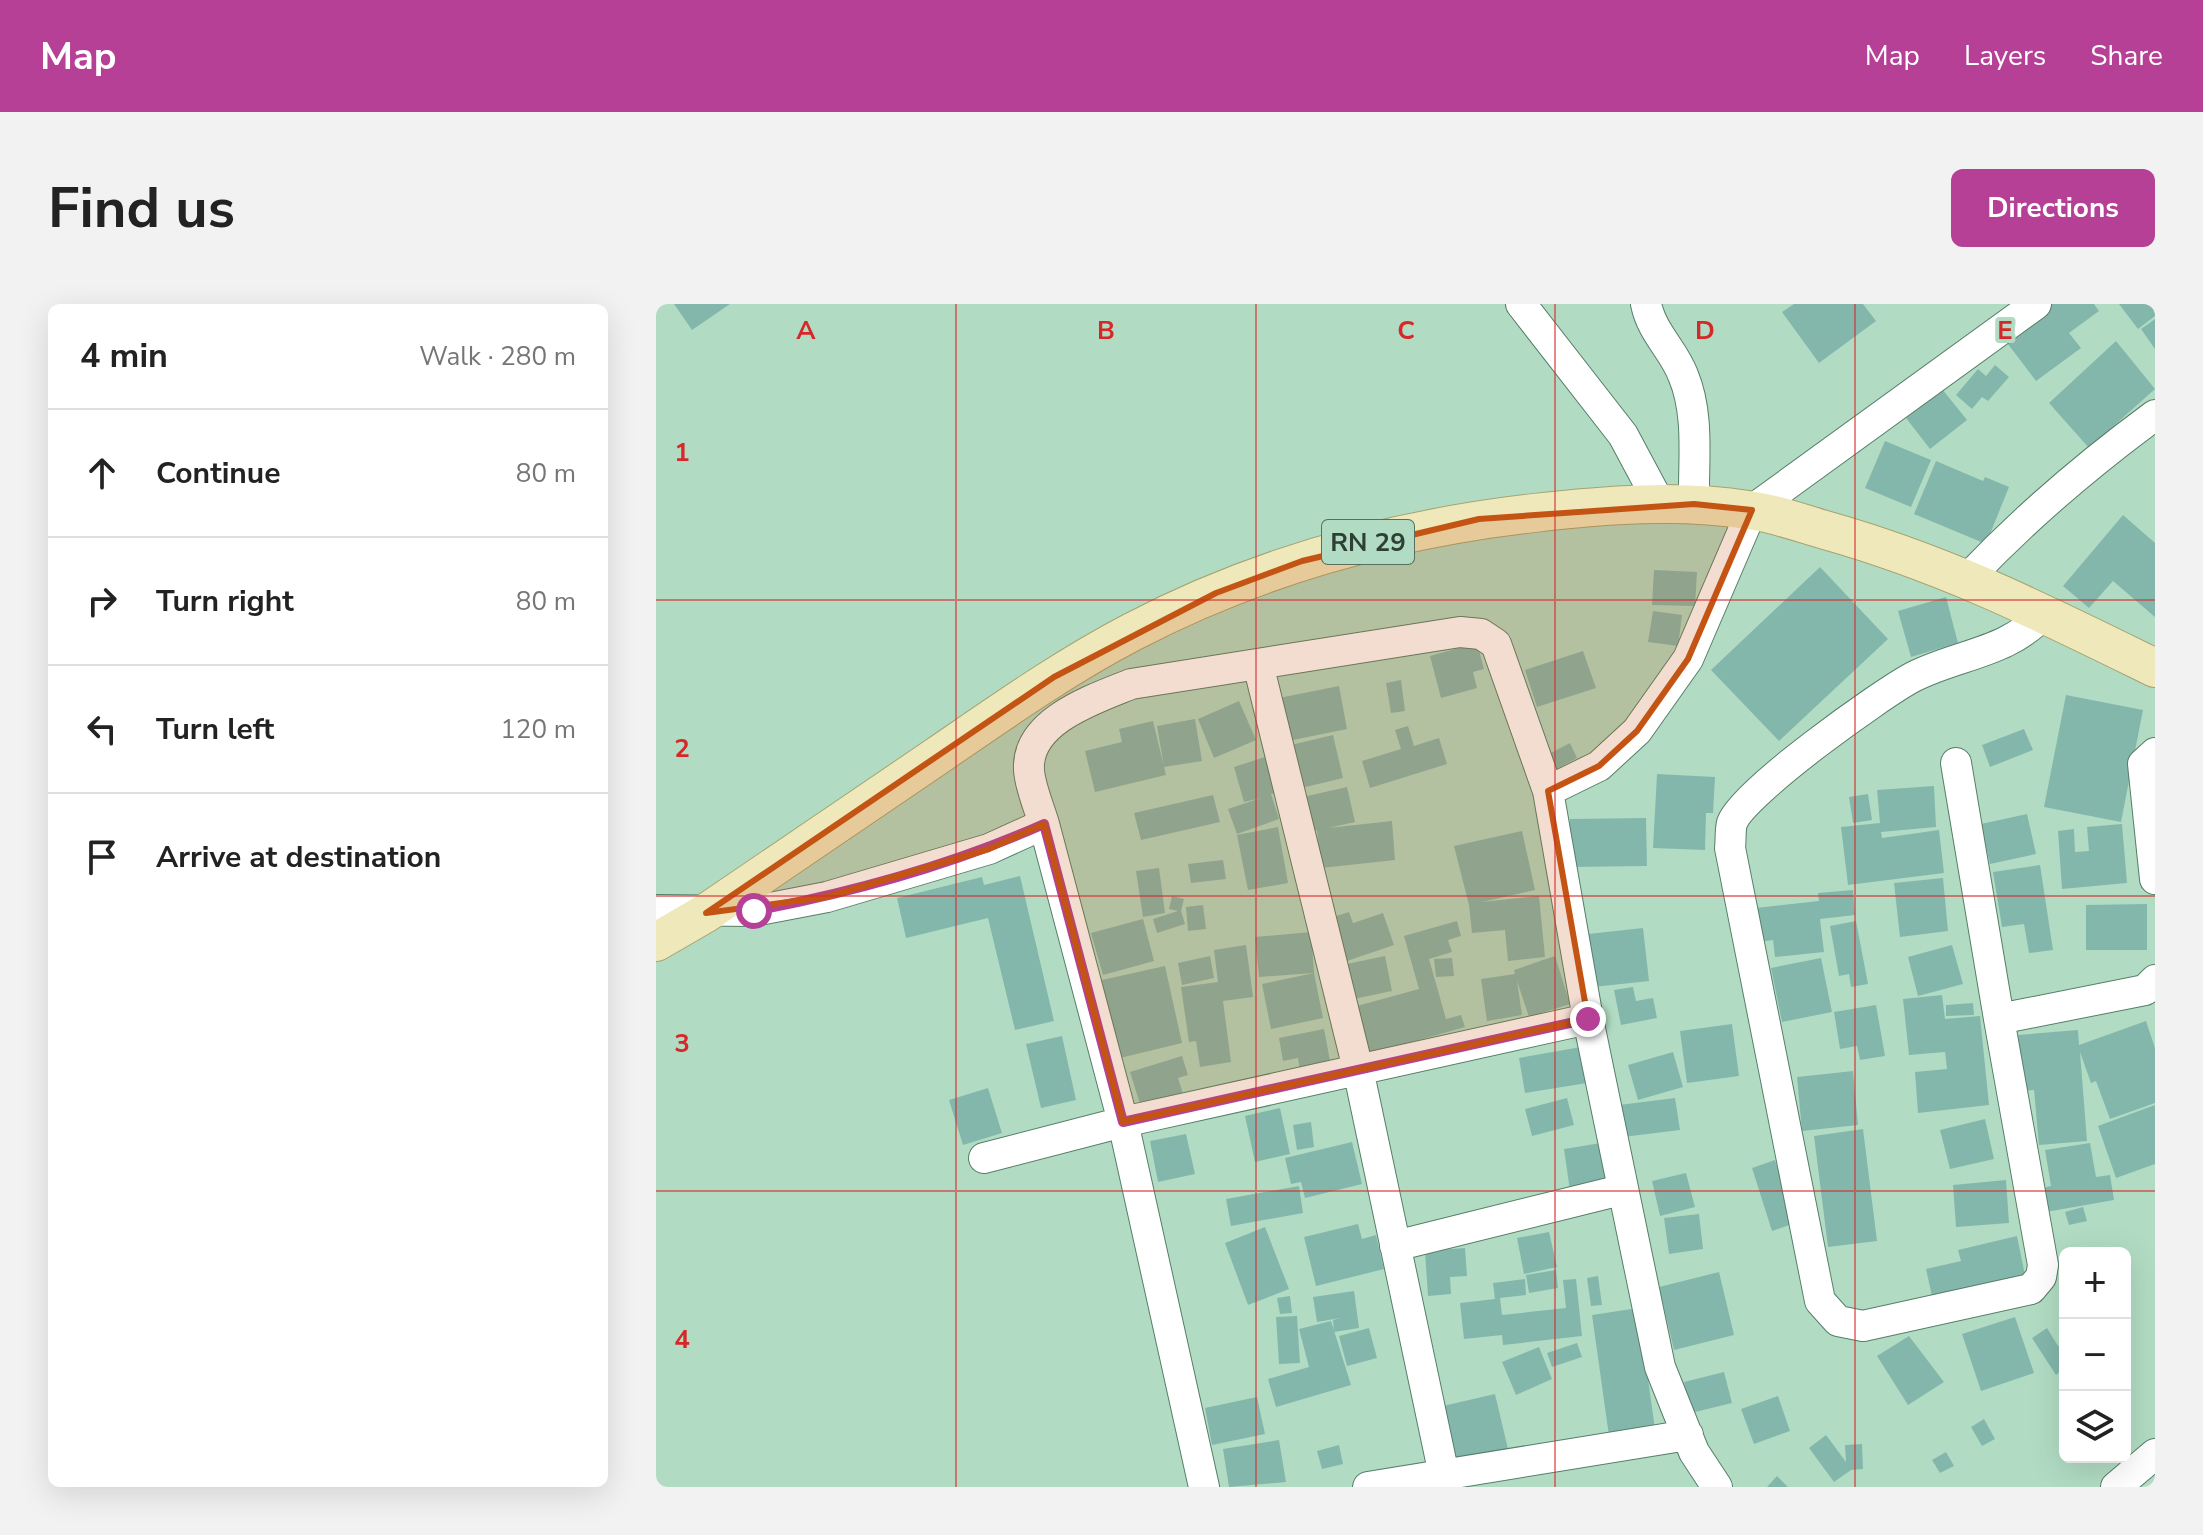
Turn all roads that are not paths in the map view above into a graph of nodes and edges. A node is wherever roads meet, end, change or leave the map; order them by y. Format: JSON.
{"nodes":[{"id":1,"x":1521,"y":304,"type":"edge"},
{"id":2,"x":1646,"y":304,"type":"edge"},
{"id":3,"x":2036,"y":304,"type":"edge"},
{"id":4,"x":2155,"y":415,"type":"edge"},
{"id":5,"x":1678,"y":505,"type":"junction"},
{"id":6,"x":1752,"y":510,"type":"junction"},
{"id":7,"x":1968,"y":578,"type":"junction"},
{"id":8,"x":2044,"y":613,"type":"junction"},
{"id":9,"x":1258,"y":664,"type":"junction"},
{"id":10,"x":2155,"y":668,"type":"edge"},
{"id":11,"x":2155,"y":753,"type":"edge"},
{"id":12,"x":1956,"y":763,"type":"dead end"},
{"id":13,"x":1548,"y":791,"type":"junction"},
{"id":14,"x":1044,"y":824,"type":"junction"},
{"id":15,"x":2155,"y":879,"type":"edge"},
{"id":16,"x":656,"y":910,"type":"edge"},
{"id":17,"x":706,"y":913,"type":"junction"},
{"id":18,"x":656,"y":942,"type":"edge"},
{"id":19,"x":2155,"y":980,"type":"edge"},
{"id":20,"x":1588,"y":1019,"type":"junction"},
{"id":21,"x":1999,"y":1019,"type":"junction"},
{"id":22,"x":1358,"y":1069,"type":"junction"},
{"id":23,"x":1123,"y":1122,"type":"junction"},
{"id":24,"x":984,"y":1158,"type":"dead end"},
{"id":25,"x":1621,"y":1190,"type":"junction"},
{"id":26,"x":1395,"y":1246,"type":"junction"},
{"id":27,"x":1688,"y":1435,"type":"junction"},
{"id":28,"x":2155,"y":1454,"type":"edge"},
{"id":29,"x":1444,"y":1475,"type":"junction"},
{"id":30,"x":1204,"y":1487,"type":"edge"},
{"id":31,"x":1368,"y":1487,"type":"edge"},
{"id":32,"x":1717,"y":1487,"type":"edge"},
{"id":33,"x":2116,"y":1487,"type":"edge"}],
"edges":[{"from":1,"to":5,"type":"street"},
{"from":2,"to":5,"type":"street"},
{"from":3,"to":6,"type":"street"},
{"from":4,"to":7,"type":"street"},
{"from":5,"to":6,"type":"main road","number":"RN 29"},
{"from":5,"to":17,"type":"main road","number":"RN 29"},
{"from":6,"to":7,"type":"main road","number":"RN 29"},
{"from":6,"to":13,"type":"street"},
{"from":7,"to":8,"type":"main road","number":"RN 29"},
{"from":8,"to":10,"type":"main road","number":"RN 29"},
{"from":8,"to":21,"type":"street"},
{"from":9,"to":13,"type":"street"},
{"from":9,"to":14,"type":"street"},
{"from":9,"to":22,"type":"street"},
{"from":11,"to":15,"type":"street"},
{"from":12,"to":21,"type":"street"},
{"from":13,"to":20,"type":"street"},
{"from":14,"to":17,"type":"street"},
{"from":14,"to":23,"type":"street"},
{"from":16,"to":17,"type":"street"},
{"from":17,"to":18,"type":"main road","number":"RN 29"},
{"from":19,"to":21,"type":"street"},
{"from":20,"to":22,"type":"street"},
{"from":20,"to":25,"type":"street"},
{"from":22,"to":23,"type":"street"},
{"from":22,"to":26,"type":"street"},
{"from":23,"to":24,"type":"street"},
{"from":23,"to":30,"type":"street"},
{"from":25,"to":26,"type":"street"},
{"from":25,"to":27,"type":"street"},
{"from":26,"to":29,"type":"street"},
{"from":27,"to":29,"type":"street"},
{"from":27,"to":32,"type":"street"},
{"from":28,"to":33,"type":"street"},
{"from":29,"to":31,"type":"street"}]}
